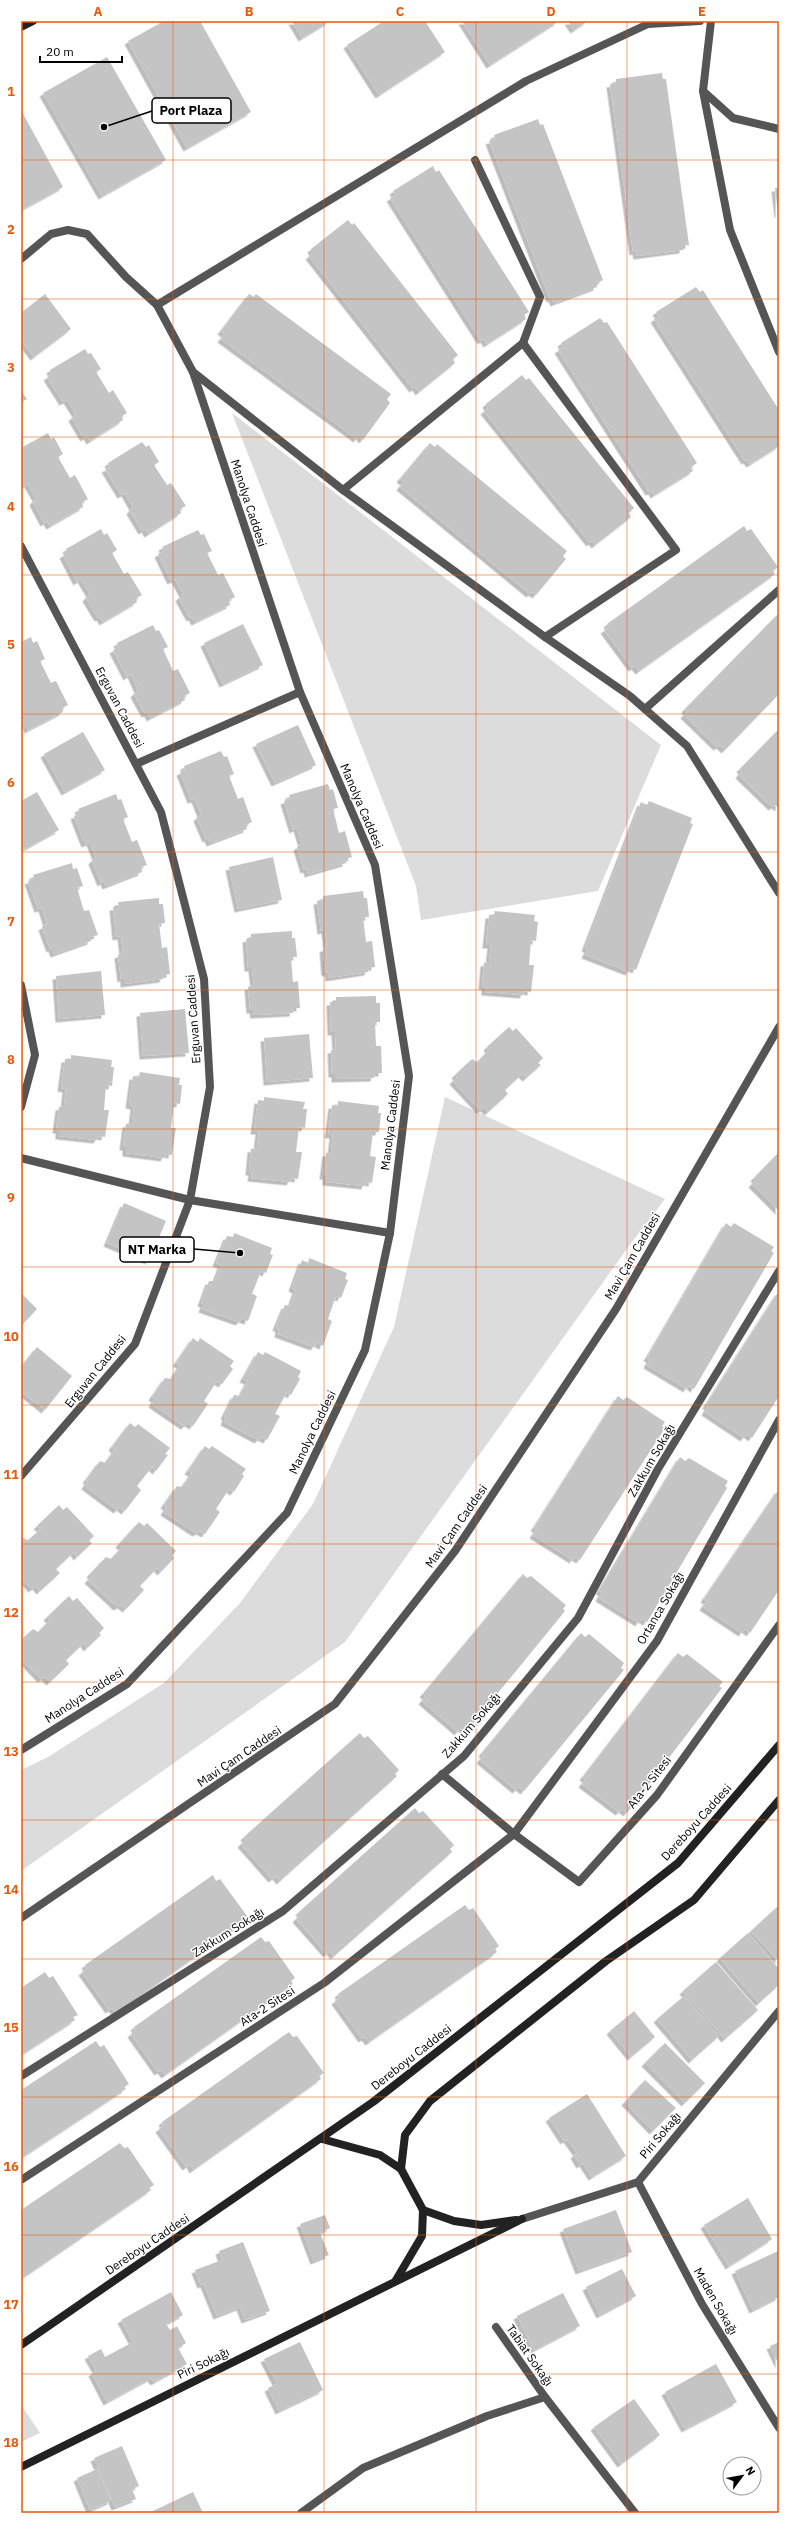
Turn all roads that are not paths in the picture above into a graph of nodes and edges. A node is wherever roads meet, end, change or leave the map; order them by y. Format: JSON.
{"nodes":[{"id":1,"x":33,"y":21,"type":"edge"},
{"id":2,"x":700,"y":21,"type":"edge"},
{"id":3,"x":711,"y":21,"type":"edge"},
{"id":4,"x":21,"y":27,"type":"edge"},
{"id":5,"x":703,"y":91,"type":"junction"},
{"id":6,"x":779,"y":129,"type":"edge"},
{"id":7,"x":475,"y":160,"type":"dead end"},
{"id":8,"x":21,"y":259,"type":"edge"},
{"id":9,"x":157,"y":304,"type":"junction"},
{"id":10,"x":523,"y":343,"type":"junction"},
{"id":11,"x":779,"y":352,"type":"edge"},
{"id":12,"x":193,"y":372,"type":"junction"},
{"id":13,"x":343,"y":490,"type":"junction"},
{"id":14,"x":21,"y":546,"type":"edge"},
{"id":15,"x":779,"y":590,"type":"edge"},
{"id":16,"x":545,"y":637,"type":"junction"},
{"id":17,"x":300,"y":692,"type":"junction"},
{"id":18,"x":645,"y":709,"type":"junction"},
{"id":19,"x":136,"y":764,"type":"junction"},
{"id":20,"x":776,"y":880,"type":"edge"},
{"id":21,"x":779,"y":893,"type":"edge"},
{"id":22,"x":21,"y":985,"type":"edge"},
{"id":23,"x":779,"y":1027,"type":"edge"},
{"id":24,"x":21,"y":1107,"type":"edge"},
{"id":25,"x":21,"y":1158,"type":"edge"},
{"id":26,"x":190,"y":1200,"type":"junction"},
{"id":27,"x":390,"y":1233,"type":"junction"},
{"id":28,"x":779,"y":1271,"type":"edge"},
{"id":29,"x":779,"y":1420,"type":"edge"},
{"id":30,"x":21,"y":1476,"type":"edge"},
{"id":31,"x":779,"y":1625,"type":"edge"},
{"id":32,"x":779,"y":1745,"type":"edge"},
{"id":33,"x":21,"y":1750,"type":"edge"},
{"id":34,"x":442,"y":1774,"type":"junction"},
{"id":35,"x":779,"y":1800,"type":"edge"},
{"id":36,"x":514,"y":1834,"type":"junction"},
{"id":37,"x":21,"y":1918,"type":"edge"},
{"id":38,"x":779,"y":2011,"type":"edge"},
{"id":39,"x":21,"y":2076,"type":"edge"},
{"id":40,"x":322,"y":2139,"type":"junction"},
{"id":41,"x":401,"y":2169,"type":"junction"},
{"id":42,"x":21,"y":2180,"type":"edge"},
{"id":43,"x":638,"y":2182,"type":"junction"},
{"id":44,"x":423,"y":2210,"type":"junction"},
{"id":45,"x":522,"y":2219,"type":"junction"},
{"id":46,"x":395,"y":2281,"type":"junction"},
{"id":47,"x":496,"y":2327,"type":"dead end"},
{"id":48,"x":21,"y":2344,"type":"edge"},
{"id":49,"x":545,"y":2397,"type":"junction"},
{"id":50,"x":779,"y":2428,"type":"edge"},
{"id":51,"x":21,"y":2467,"type":"edge"},
{"id":52,"x":301,"y":2513,"type":"edge"},
{"id":53,"x":635,"y":2513,"type":"edge"}],
"edges":[{"from":1,"to":4,"type":"main road"},
{"from":2,"to":9,"type":"street"},
{"from":3,"to":5,"type":"street"},
{"from":5,"to":6,"type":"street"},
{"from":5,"to":11,"type":"street"},
{"from":7,"to":10,"type":"street"},
{"from":8,"to":9,"type":"street"},
{"from":9,"to":12,"type":"street"},
{"from":10,"to":13,"type":"street"},
{"from":10,"to":16,"type":"street"},
{"from":12,"to":13,"type":"street"},
{"from":12,"to":17,"type":"street","name":"Manolya Caddesi"},
{"from":13,"to":16,"type":"street"},
{"from":14,"to":19,"type":"street","name":"Erguvan Caddesi"},
{"from":15,"to":18,"type":"street"},
{"from":16,"to":18,"type":"street"},
{"from":17,"to":19,"type":"street"},
{"from":17,"to":27,"type":"street","name":"Manolya Caddesi"},
{"from":18,"to":20,"type":"street"},
{"from":19,"to":26,"type":"street","name":"Erguvan Caddesi"},
{"from":20,"to":21,"type":"street"},
{"from":22,"to":24,"type":"street"},
{"from":23,"to":37,"type":"street","name":"Mavi Çam Caddesi"},
{"from":25,"to":26,"type":"street"},
{"from":26,"to":27,"type":"street"},
{"from":26,"to":30,"type":"street","name":"Erguvan Caddesi"},
{"from":27,"to":33,"type":"street","name":"Manolya Caddesi"},
{"from":28,"to":34,"type":"street","name":"Zakkum Sokağı"},
{"from":29,"to":36,"type":"street","name":"Ortanca Sokağı"},
{"from":31,"to":36,"type":"street","name":"Ata-2 Sitesi"},
{"from":32,"to":40,"type":"main road","name":"Dereboyu Caddesi"},
{"from":34,"to":36,"type":"street","name":"Ata-2 Sitesi"},
{"from":34,"to":39,"type":"street","name":"Zakkum Sokağı"},
{"from":35,"to":41,"type":"main road"},
{"from":36,"to":42,"type":"street","name":"Ata-2 Sitesi"},
{"from":38,"to":43,"type":"street","name":"Piri Sokağı"},
{"from":40,"to":41,"type":"main road"},
{"from":40,"to":48,"type":"main road","name":"Dereboyu Caddesi"},
{"from":41,"to":44,"type":"main road"},
{"from":43,"to":45,"type":"street"},
{"from":43,"to":50,"type":"street","name":"Maden Sokağı"},
{"from":44,"to":45,"type":"main road"},
{"from":44,"to":46,"type":"main road"},
{"from":45,"to":46,"type":"main road","name":"Piri Sokağı"},
{"from":46,"to":51,"type":"main road","name":"Piri Sokağı"},
{"from":47,"to":49,"type":"street","name":"Tabiat Sokağı"},
{"from":49,"to":52,"type":"street"},
{"from":49,"to":53,"type":"street","name":"Tabiat Sokağı"}]}
